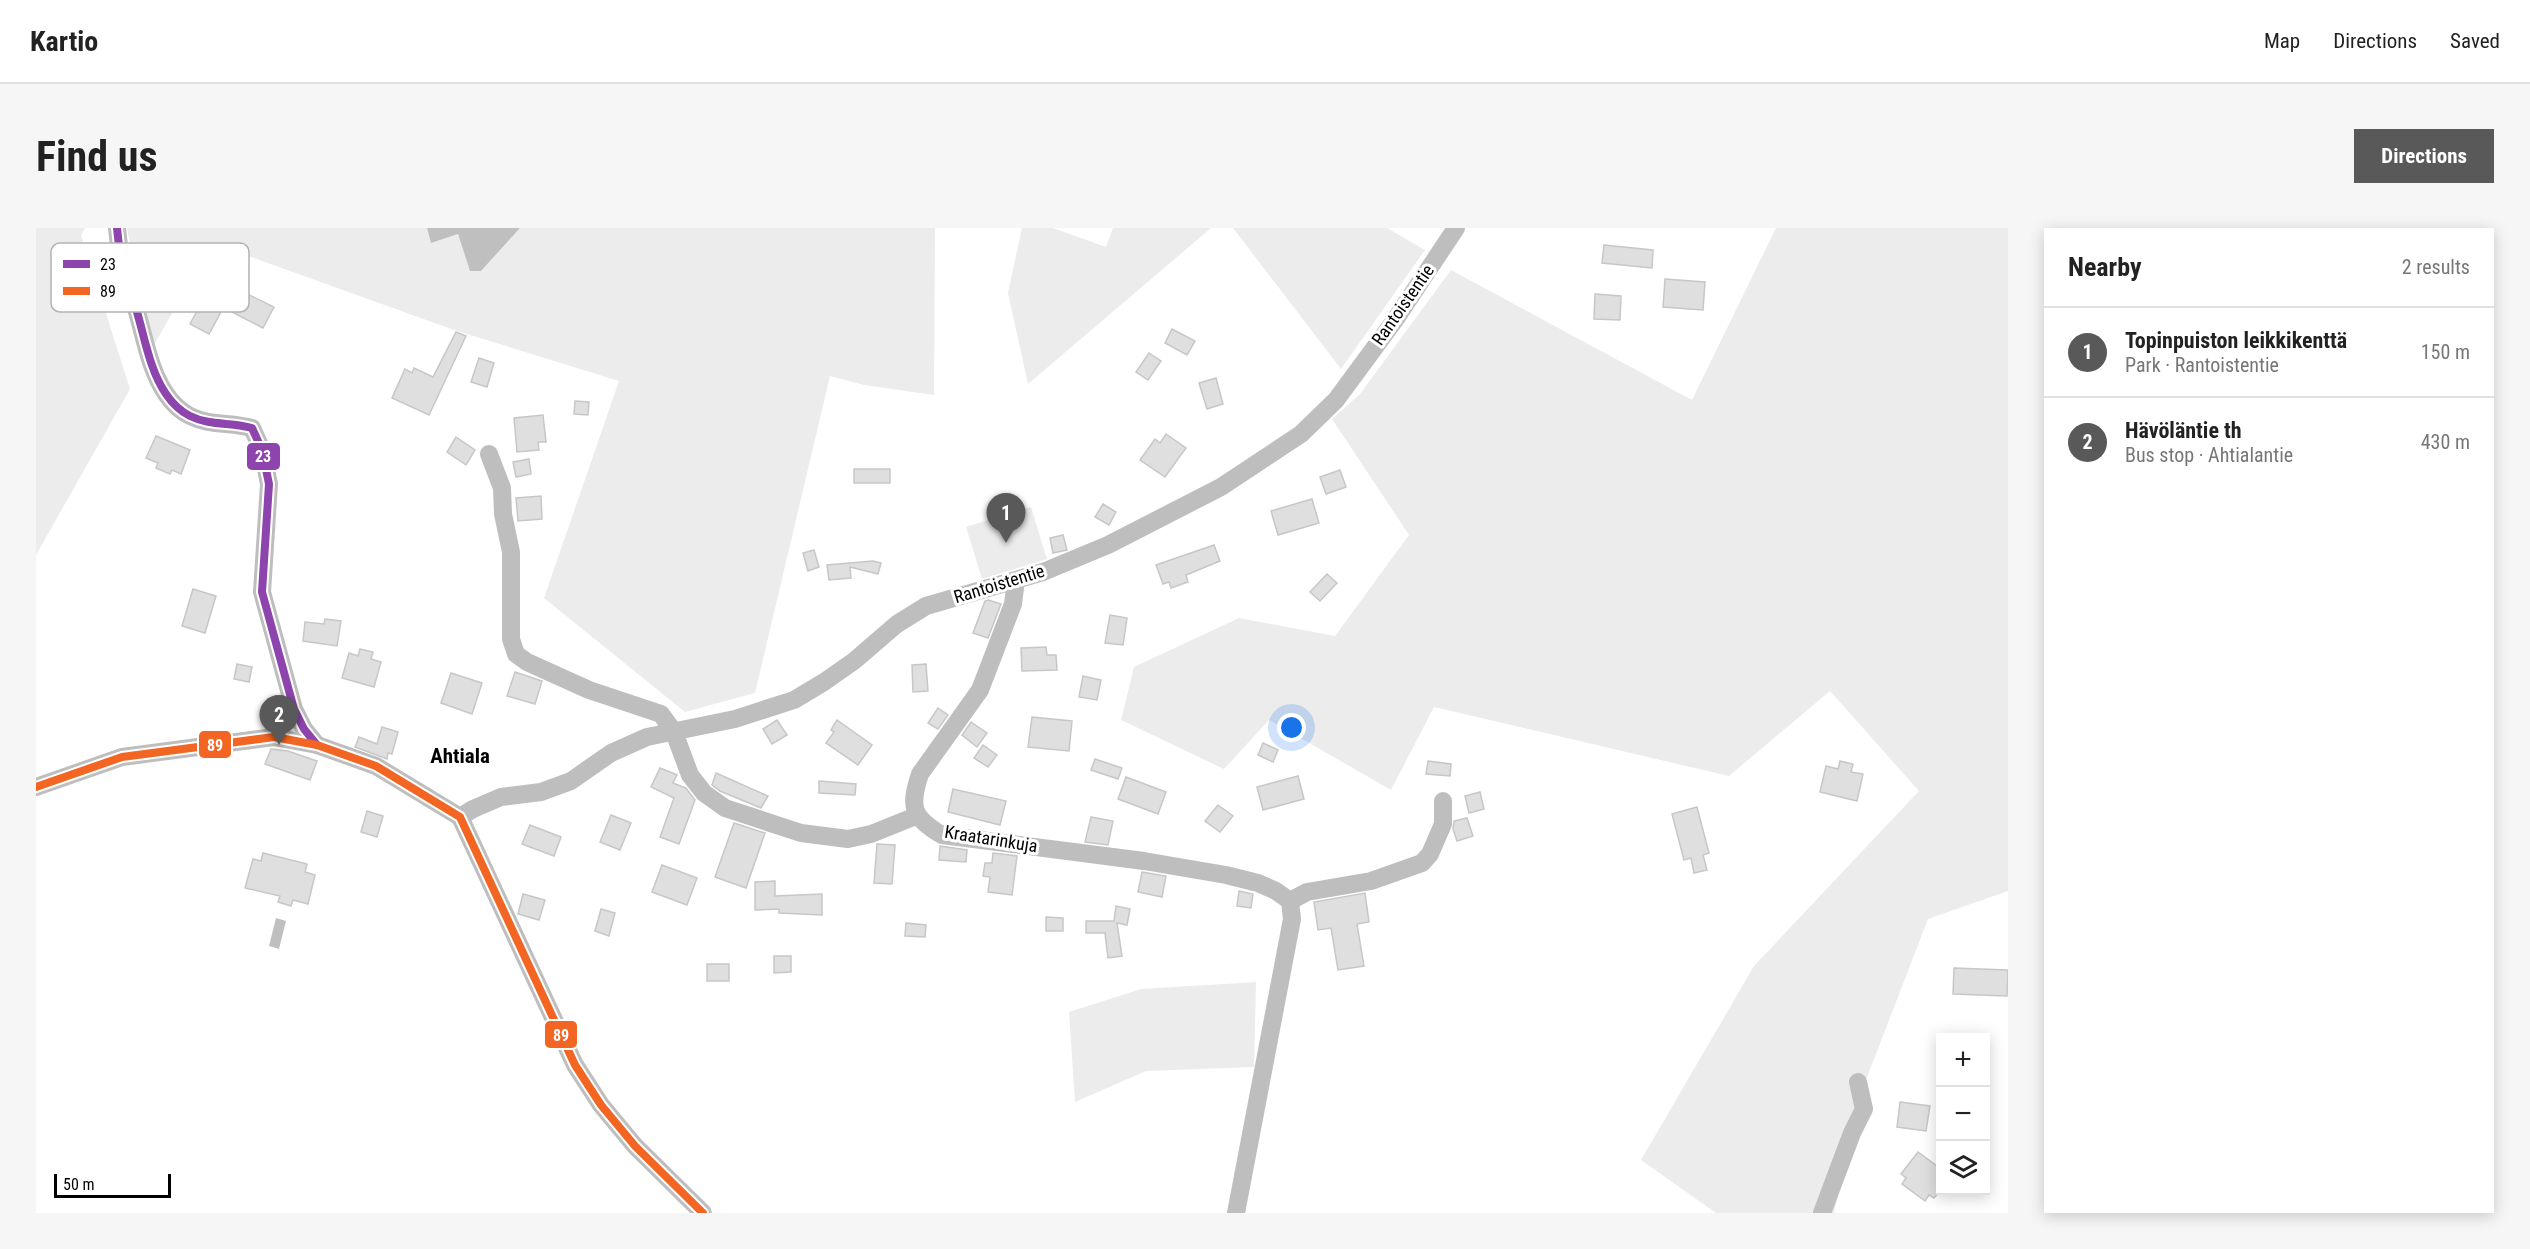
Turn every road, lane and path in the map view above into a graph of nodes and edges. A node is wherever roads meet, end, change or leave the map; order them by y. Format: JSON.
{"nodes":[{"id":1,"x":117,"y":228,"type":"edge"},
{"id":2,"x":1456,"y":228,"type":"edge"},
{"id":3,"x":118,"y":243,"type":"edge"},
{"id":4,"x":137,"y":312,"type":"edge"},
{"id":5,"x":489,"y":454,"type":"dead end"},
{"id":6,"x":1016,"y":580,"type":"junction"},
{"id":7,"x":294,"y":709,"type":"junction"},
{"id":8,"x":674,"y":732,"type":"junction"},
{"id":9,"x":274,"y":738,"type":"junction"},
{"id":10,"x":317,"y":745,"type":"junction"},
{"id":11,"x":36,"y":788,"type":"edge"},
{"id":12,"x":1443,"y":801,"type":"dead end"},
{"id":13,"x":916,"y":816,"type":"junction"},
{"id":14,"x":460,"y":818,"type":"junction"},
{"id":15,"x":1290,"y":901,"type":"junction"},
{"id":16,"x":1858,"y":1082,"type":"dead end"},
{"id":17,"x":703,"y":1213,"type":"edge"},
{"id":18,"x":1236,"y":1213,"type":"edge"},
{"id":19,"x":1822,"y":1213,"type":"edge"}],
"edges":[{"from":1,"to":3,"type":"street"},
{"from":2,"to":6,"type":"street","name":"Rantoistentie"},
{"from":4,"to":7,"type":"street"},
{"from":5,"to":8,"type":"street"},
{"from":6,"to":8,"type":"street","name":"Rantoistentie"},
{"from":6,"to":13,"type":"street"},
{"from":7,"to":9,"type":"street"},
{"from":7,"to":10,"type":"street"},
{"from":8,"to":13,"type":"street"},
{"from":8,"to":14,"type":"street","name":"Rantoistentie"},
{"from":9,"to":10,"type":"street"},
{"from":9,"to":11,"type":"street"},
{"from":10,"to":14,"type":"street"},
{"from":12,"to":15,"type":"street"},
{"from":13,"to":15,"type":"street","name":"Kraatarinkuja"},
{"from":14,"to":17,"type":"street"},
{"from":15,"to":18,"type":"street"},
{"from":16,"to":19,"type":"street"}]}
